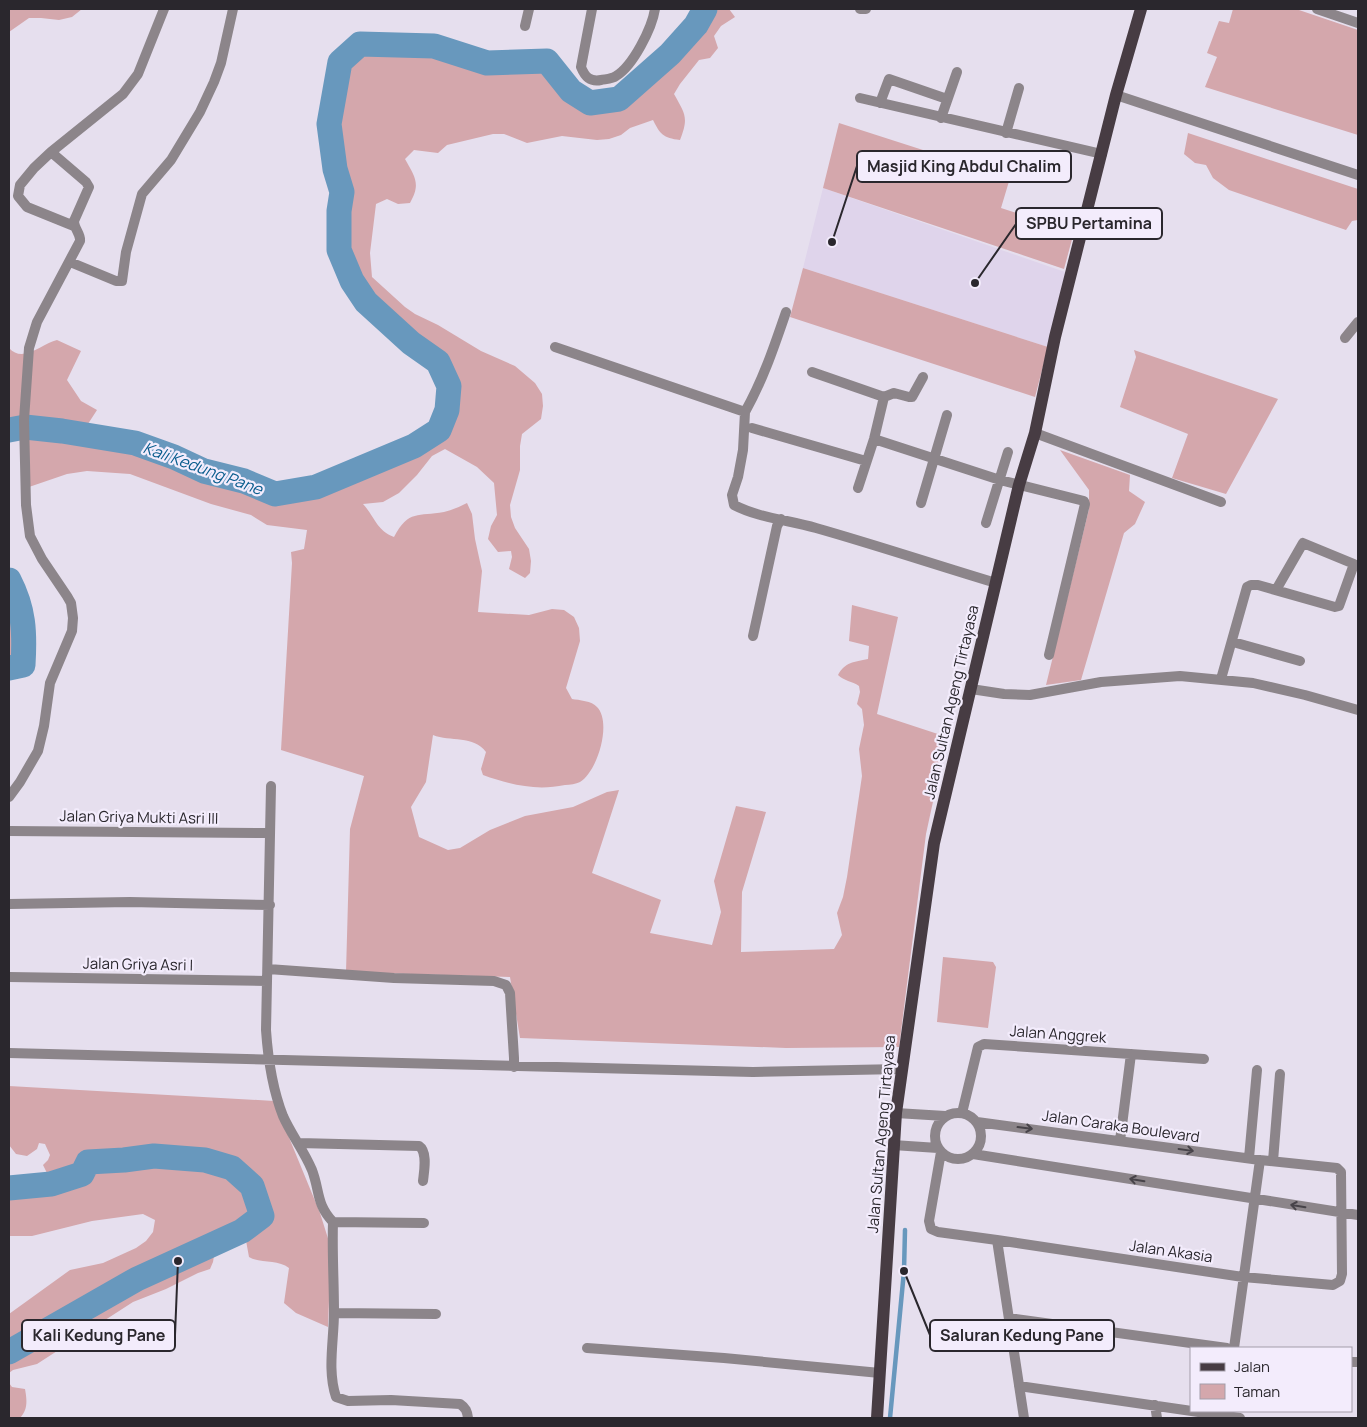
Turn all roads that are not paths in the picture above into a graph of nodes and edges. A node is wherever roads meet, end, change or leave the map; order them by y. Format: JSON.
{"nodes":[{"id":1,"x":164,"y":9,"type":"edge"},
{"id":2,"x":233,"y":9,"type":"edge"},
{"id":3,"x":529,"y":9,"type":"edge"},
{"id":4,"x":592,"y":9,"type":"edge"},
{"id":5,"x":655,"y":9,"type":"edge"},
{"id":6,"x":860,"y":9,"type":"edge"},
{"id":7,"x":866,"y":9,"type":"edge"},
{"id":8,"x":1141,"y":9,"type":"edge"},
{"id":9,"x":1317,"y":9,"type":"edge"},
{"id":10,"x":1358,"y":23,"type":"edge"},
{"id":11,"x":524,"y":26,"type":"dead end"},
{"id":12,"x":957,"y":72,"type":"dead end"},
{"id":13,"x":1018,"y":88,"type":"dead end"},
{"id":14,"x":1121,"y":97,"type":"junction"},
{"id":15,"x":860,"y":98,"type":"dead end"},
{"id":16,"x":947,"y":99,"type":"junction"},
{"id":17,"x":880,"y":103,"type":"junction"},
{"id":18,"x":941,"y":118,"type":"junction"},
{"id":19,"x":1006,"y":133,"type":"junction"},
{"id":20,"x":51,"y":152,"type":"junction"},
{"id":21,"x":1102,"y":154,"type":"junction"},
{"id":22,"x":1358,"y":175,"type":"edge"},
{"id":23,"x":74,"y":226,"type":"junction"},
{"id":24,"x":70,"y":262,"type":"junction"},
{"id":25,"x":786,"y":312,"type":"dead end"},
{"id":26,"x":1358,"y":322,"type":"edge"},
{"id":27,"x":1345,"y":338,"type":"dead end"},
{"id":28,"x":555,"y":347,"type":"dead end"},
{"id":29,"x":812,"y":372,"type":"dead end"},
{"id":30,"x":923,"y":377,"type":"dead end"},
{"id":31,"x":884,"y":397,"type":"junction"},
{"id":32,"x":745,"y":412,"type":"junction"},
{"id":33,"x":947,"y":415,"type":"dead end"},
{"id":34,"x":752,"y":428,"type":"dead end"},
{"id":35,"x":1042,"y":435,"type":"junction"},
{"id":36,"x":874,"y":439,"type":"junction"},
{"id":37,"x":1008,"y":452,"type":"dead end"},
{"id":38,"x":933,"y":459,"type":"junction"},
{"id":39,"x":866,"y":461,"type":"junction"},
{"id":40,"x":1000,"y":480,"type":"junction"},
{"id":41,"x":1022,"y":485,"type":"junction"},
{"id":42,"x":858,"y":488,"type":"dead end"},
{"id":43,"x":1221,"y":502,"type":"dead end"},
{"id":44,"x":921,"y":503,"type":"dead end"},
{"id":45,"x":781,"y":519,"type":"junction"},
{"id":46,"x":986,"y":523,"type":"dead end"},
{"id":47,"x":996,"y":583,"type":"junction"},
{"id":48,"x":1276,"y":590,"type":"junction"},
{"id":49,"x":753,"y":636,"type":"dead end"},
{"id":50,"x":1233,"y":642,"type":"junction"},
{"id":51,"x":1049,"y":654,"type":"dead end"},
{"id":52,"x":1300,"y":661,"type":"dead end"},
{"id":53,"x":1221,"y":679,"type":"junction"},
{"id":54,"x":975,"y":690,"type":"junction"},
{"id":55,"x":1358,"y":710,"type":"edge"},
{"id":56,"x":271,"y":786,"type":"dead end"},
{"id":57,"x":9,"y":797,"type":"edge"},
{"id":58,"x":9,"y":830,"type":"edge"},
{"id":59,"x":270,"y":833,"type":"junction"},
{"id":60,"x":9,"y":904,"type":"edge"},
{"id":61,"x":270,"y":905,"type":"junction"},
{"id":62,"x":268,"y":969,"type":"junction"},
{"id":63,"x":9,"y":977,"type":"edge"},
{"id":64,"x":267,"y":981,"type":"junction"},
{"id":65,"x":9,"y":1054,"type":"edge"},
{"id":66,"x":1131,"y":1054,"type":"junction"},
{"id":67,"x":268,"y":1060,"type":"junction"},
{"id":68,"x":1204,"y":1060,"type":"dead end"},
{"id":69,"x":514,"y":1067,"type":"junction"},
{"id":70,"x":902,"y":1069,"type":"junction"},
{"id":71,"x":1257,"y":1070,"type":"dead end"},
{"id":72,"x":1280,"y":1074,"type":"dead end"},
{"id":73,"x":901,"y":1113,"type":"junction"},
{"id":74,"x":962,"y":1113,"type":"junction"},
{"id":75,"x":945,"y":1116,"type":"junction"},
{"id":76,"x":977,"y":1122,"type":"junction"},
{"id":77,"x":1120,"y":1141,"type":"junction"},
{"id":78,"x":299,"y":1143,"type":"junction"},
{"id":79,"x":897,"y":1146,"type":"junction"},
{"id":80,"x":939,"y":1150,"type":"junction"},
{"id":81,"x":973,"y":1154,"type":"junction"},
{"id":82,"x":1249,"y":1158,"type":"junction"},
{"id":83,"x":1260,"y":1160,"type":"junction"},
{"id":84,"x":1273,"y":1161,"type":"junction"},
{"id":85,"x":423,"y":1181,"type":"dead end"},
{"id":86,"x":1254,"y":1199,"type":"junction"},
{"id":87,"x":1342,"y":1213,"type":"junction"},
{"id":88,"x":1358,"y":1215,"type":"edge"},
{"id":89,"x":333,"y":1222,"type":"junction"},
{"id":90,"x":424,"y":1223,"type":"dead end"},
{"id":91,"x":997,"y":1240,"type":"junction"},
{"id":92,"x":1243,"y":1277,"type":"junction"},
{"id":93,"x":334,"y":1313,"type":"junction"},
{"id":94,"x":436,"y":1314,"type":"dead end"},
{"id":95,"x":1009,"y":1318,"type":"junction"},
{"id":96,"x":1220,"y":1347,"type":"edge"},
{"id":97,"x":1234,"y":1347,"type":"edge"},
{"id":98,"x":587,"y":1348,"type":"dead end"},
{"id":99,"x":880,"y":1373,"type":"junction"},
{"id":100,"x":1019,"y":1386,"type":"junction"},
{"id":101,"x":1155,"y":1405,"type":"junction"},
{"id":102,"x":1190,"y":1410,"type":"edge"},
{"id":103,"x":1205,"y":1412,"type":"edge"},
{"id":104,"x":1227,"y":1415,"type":"edge"},
{"id":105,"x":468,"y":1418,"type":"edge"},
{"id":106,"x":877,"y":1418,"type":"edge"},
{"id":107,"x":1024,"y":1418,"type":"edge"},
{"id":108,"x":1157,"y":1418,"type":"edge"},
{"id":109,"x":1240,"y":1418,"type":"edge"}],
"edges":[{"from":1,"to":20,"type":"street"},
{"from":2,"to":24,"type":"street"},
{"from":3,"to":11,"type":"street"},
{"from":4,"to":5,"type":"street"},
{"from":6,"to":7,"type":"street"},
{"from":8,"to":14,"type":"main road","name":"Jalan Sultan Ageng Tirtayasa"},
{"from":9,"to":10,"type":"street"},
{"from":12,"to":16,"type":"street"},
{"from":13,"to":19,"type":"street"},
{"from":14,"to":21,"type":"main road","name":"Jalan Sultan Ageng Tirtayasa"},
{"from":14,"to":22,"type":"street"},
{"from":15,"to":17,"type":"street"},
{"from":16,"to":17,"type":"street"},
{"from":16,"to":18,"type":"street"},
{"from":17,"to":18,"type":"street"},
{"from":18,"to":19,"type":"street"},
{"from":19,"to":21,"type":"street"},
{"from":20,"to":23,"type":"street"},
{"from":20,"to":23,"type":"street"},
{"from":21,"to":35,"type":"main road","name":"Jalan Sultan Ageng Tirtayasa"},
{"from":23,"to":24,"type":"street"},
{"from":24,"to":57,"type":"street"},
{"from":25,"to":32,"type":"street"},
{"from":26,"to":27,"type":"street"},
{"from":28,"to":32,"type":"street"},
{"from":29,"to":31,"type":"street"},
{"from":30,"to":31,"type":"street"},
{"from":31,"to":36,"type":"street"},
{"from":32,"to":45,"type":"street"},
{"from":33,"to":38,"type":"street"},
{"from":34,"to":39,"type":"street"},
{"from":35,"to":41,"type":"main road","name":"Jalan Sultan Ageng Tirtayasa"},
{"from":35,"to":43,"type":"street"},
{"from":36,"to":38,"type":"street"},
{"from":36,"to":39,"type":"street"},
{"from":37,"to":40,"type":"street"},
{"from":38,"to":40,"type":"street"},
{"from":38,"to":44,"type":"street"},
{"from":39,"to":42,"type":"street"},
{"from":40,"to":41,"type":"street"},
{"from":40,"to":46,"type":"street"},
{"from":41,"to":47,"type":"main road","name":"Jalan Sultan Ageng Tirtayasa"},
{"from":41,"to":51,"type":"street"},
{"from":45,"to":47,"type":"street"},
{"from":45,"to":49,"type":"street"},
{"from":47,"to":54,"type":"main road","name":"Jalan Sultan Ageng Tirtayasa"},
{"from":48,"to":48,"type":"street"},
{"from":48,"to":50,"type":"street"},
{"from":50,"to":52,"type":"street"},
{"from":50,"to":53,"type":"street"},
{"from":53,"to":54,"type":"street"},
{"from":53,"to":55,"type":"street"},
{"from":54,"to":70,"type":"main road","name":"Jalan Sultan Ageng Tirtayasa"},
{"from":56,"to":59,"type":"street"},
{"from":58,"to":59,"type":"street","name":"Jalan Griya Mukti Asri III"},
{"from":59,"to":61,"type":"street"},
{"from":60,"to":61,"type":"street"},
{"from":61,"to":62,"type":"street"},
{"from":62,"to":64,"type":"street"},
{"from":62,"to":69,"type":"street"},
{"from":63,"to":64,"type":"street","name":"Jalan Griya Asri I"},
{"from":64,"to":67,"type":"street"},
{"from":65,"to":67,"type":"street"},
{"from":66,"to":68,"type":"street","name":"Jalan Anggrek"},
{"from":66,"to":74,"type":"street","name":"Jalan Anggrek"},
{"from":66,"to":77,"type":"street"},
{"from":67,"to":69,"type":"street"},
{"from":67,"to":78,"type":"street"},
{"from":69,"to":70,"type":"street"},
{"from":70,"to":73,"type":"main road","name":"Jalan Sultan Ageng Tirtayasa"},
{"from":71,"to":82,"type":"street"},
{"from":72,"to":84,"type":"street"},
{"from":73,"to":75,"type":"street"},
{"from":73,"to":79,"type":"main road","name":"Jalan Sultan Ageng Tirtayasa"},
{"from":74,"to":75,"type":"street"},
{"from":74,"to":76,"type":"street"},
{"from":75,"to":80,"type":"street"},
{"from":76,"to":77,"type":"street","name":"Jalan Caraka Boulevard","one_way":true},
{"from":76,"to":81,"type":"street"},
{"from":77,"to":82,"type":"street","name":"Jalan Caraka Boulevard","one_way":true},
{"from":78,"to":85,"type":"street"},
{"from":78,"to":89,"type":"street"},
{"from":79,"to":80,"type":"street"},
{"from":79,"to":99,"type":"main road","name":"Jalan Sultan Ageng Tirtayasa"},
{"from":80,"to":81,"type":"street"},
{"from":80,"to":91,"type":"street","name":"Jalan Akasia"},
{"from":86,"to":81,"type":"street","one_way":true},
{"from":82,"to":83,"type":"street","name":"Jalan Caraka Boulevard"},
{"from":83,"to":84,"type":"street","name":"Jalan Caraka Boulevard"},
{"from":83,"to":86,"type":"street"},
{"from":84,"to":87,"type":"street","name":"Jalan Caraka Boulevard"},
{"from":87,"to":86,"type":"street","one_way":true},
{"from":86,"to":92,"type":"street"},
{"from":87,"to":88,"type":"street"},
{"from":87,"to":92,"type":"street","name":"Jalan Akasia"},
{"from":89,"to":90,"type":"street"},
{"from":89,"to":93,"type":"street"},
{"from":91,"to":92,"type":"street","name":"Jalan Akasia"},
{"from":91,"to":95,"type":"street"},
{"from":92,"to":97,"type":"street"},
{"from":93,"to":94,"type":"street"},
{"from":93,"to":105,"type":"street"},
{"from":95,"to":96,"type":"street"},
{"from":95,"to":100,"type":"street"},
{"from":98,"to":99,"type":"street"},
{"from":99,"to":106,"type":"main road","name":"Jalan Sultan Ageng Tirtayasa"},
{"from":100,"to":101,"type":"street"},
{"from":100,"to":107,"type":"street"},
{"from":101,"to":102,"type":"street"},
{"from":101,"to":108,"type":"street"},
{"from":103,"to":104,"type":"street"},
{"from":104,"to":109,"type":"street"}]}
